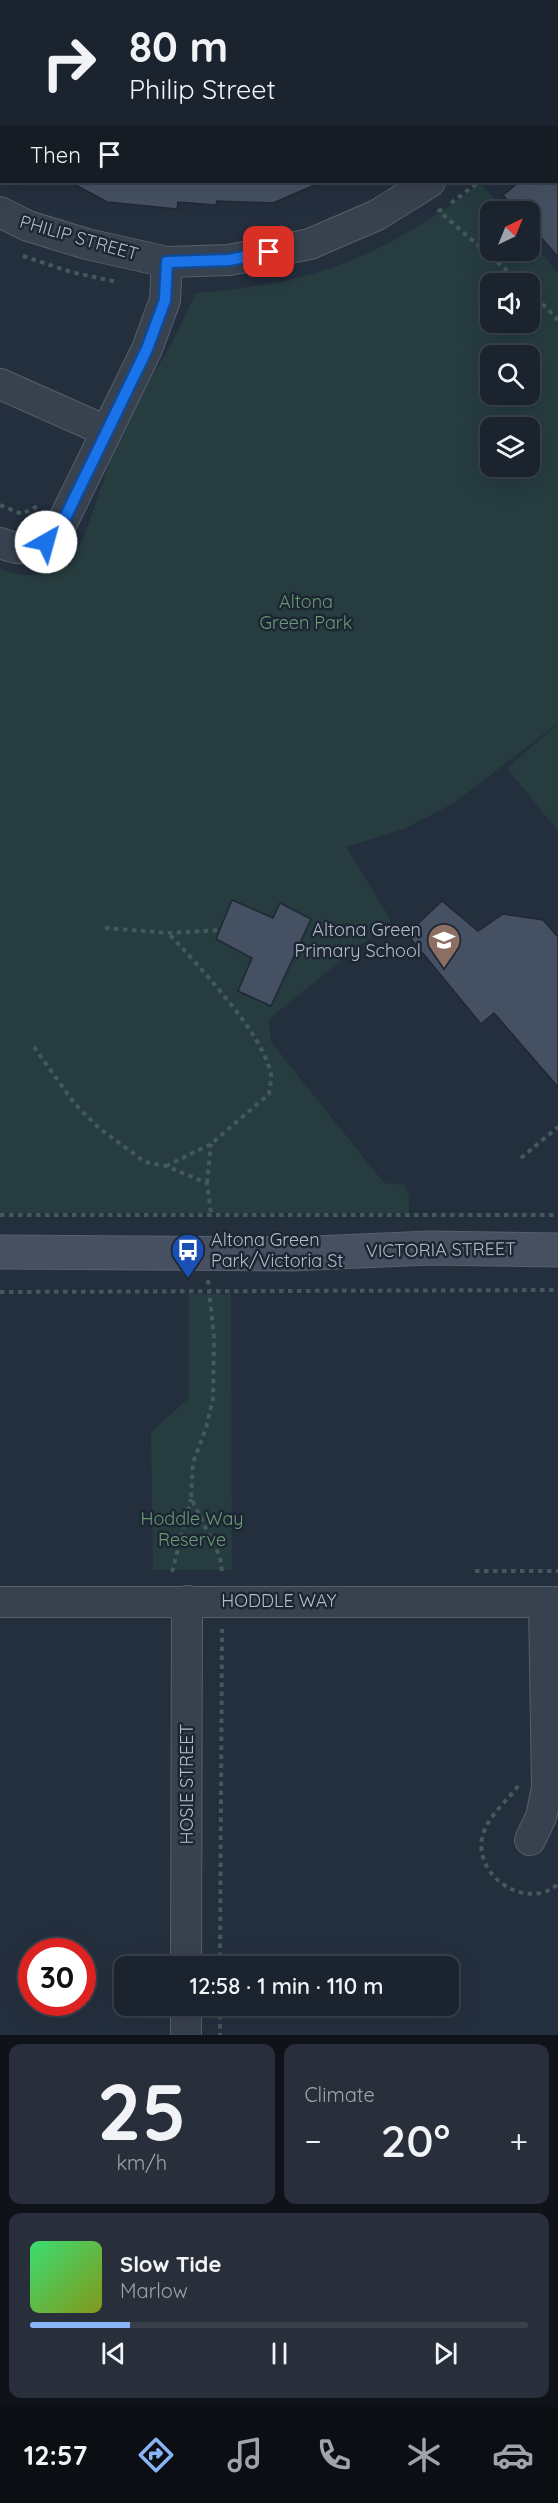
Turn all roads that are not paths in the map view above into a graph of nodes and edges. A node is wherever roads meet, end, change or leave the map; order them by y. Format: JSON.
{"nodes":[{"id":1,"x":428,"y":183,"type":"edge"},
{"id":2,"x":0,"y":212,"type":"edge"},
{"id":3,"x":167,"y":262,"type":"junction"},
{"id":4,"x":0,"y":384,"type":"edge"},
{"id":5,"x":106,"y":431,"type":"junction"},
{"id":6,"x":0,"y":543,"type":"edge"},
{"id":7,"x":558,"y":1250,"type":"edge"},
{"id":8,"x":0,"y":1252,"type":"edge"},
{"id":9,"x":187,"y":1601,"type":"junction"},
{"id":10,"x":0,"y":1602,"type":"edge"},
{"id":11,"x":551,"y":1603,"type":"edge"},
{"id":12,"x":530,"y":1840,"type":"dead end"},
{"id":13,"x":186,"y":1956,"type":"edge"},
{"id":14,"x":186,"y":2016,"type":"edge"},
{"id":15,"x":186,"y":2035,"type":"edge"}],
"edges":[{"from":1,"to":3,"type":"street","name":"PHILIP STREET"},
{"from":2,"to":3,"type":"street","name":"PHILIP STREET"},
{"from":3,"to":5,"type":"street"},
{"from":4,"to":5,"type":"street"},
{"from":5,"to":6,"type":"street"},
{"from":7,"to":8,"type":"street","name":"VICTORIA STREET"},
{"from":9,"to":10,"type":"street","name":"HODDLE WAY"},
{"from":9,"to":11,"type":"street","name":"HODDLE WAY"},
{"from":9,"to":13,"type":"street","name":"HOSIE STREET"},
{"from":11,"to":12,"type":"street"},
{"from":14,"to":15,"type":"street"}]}
